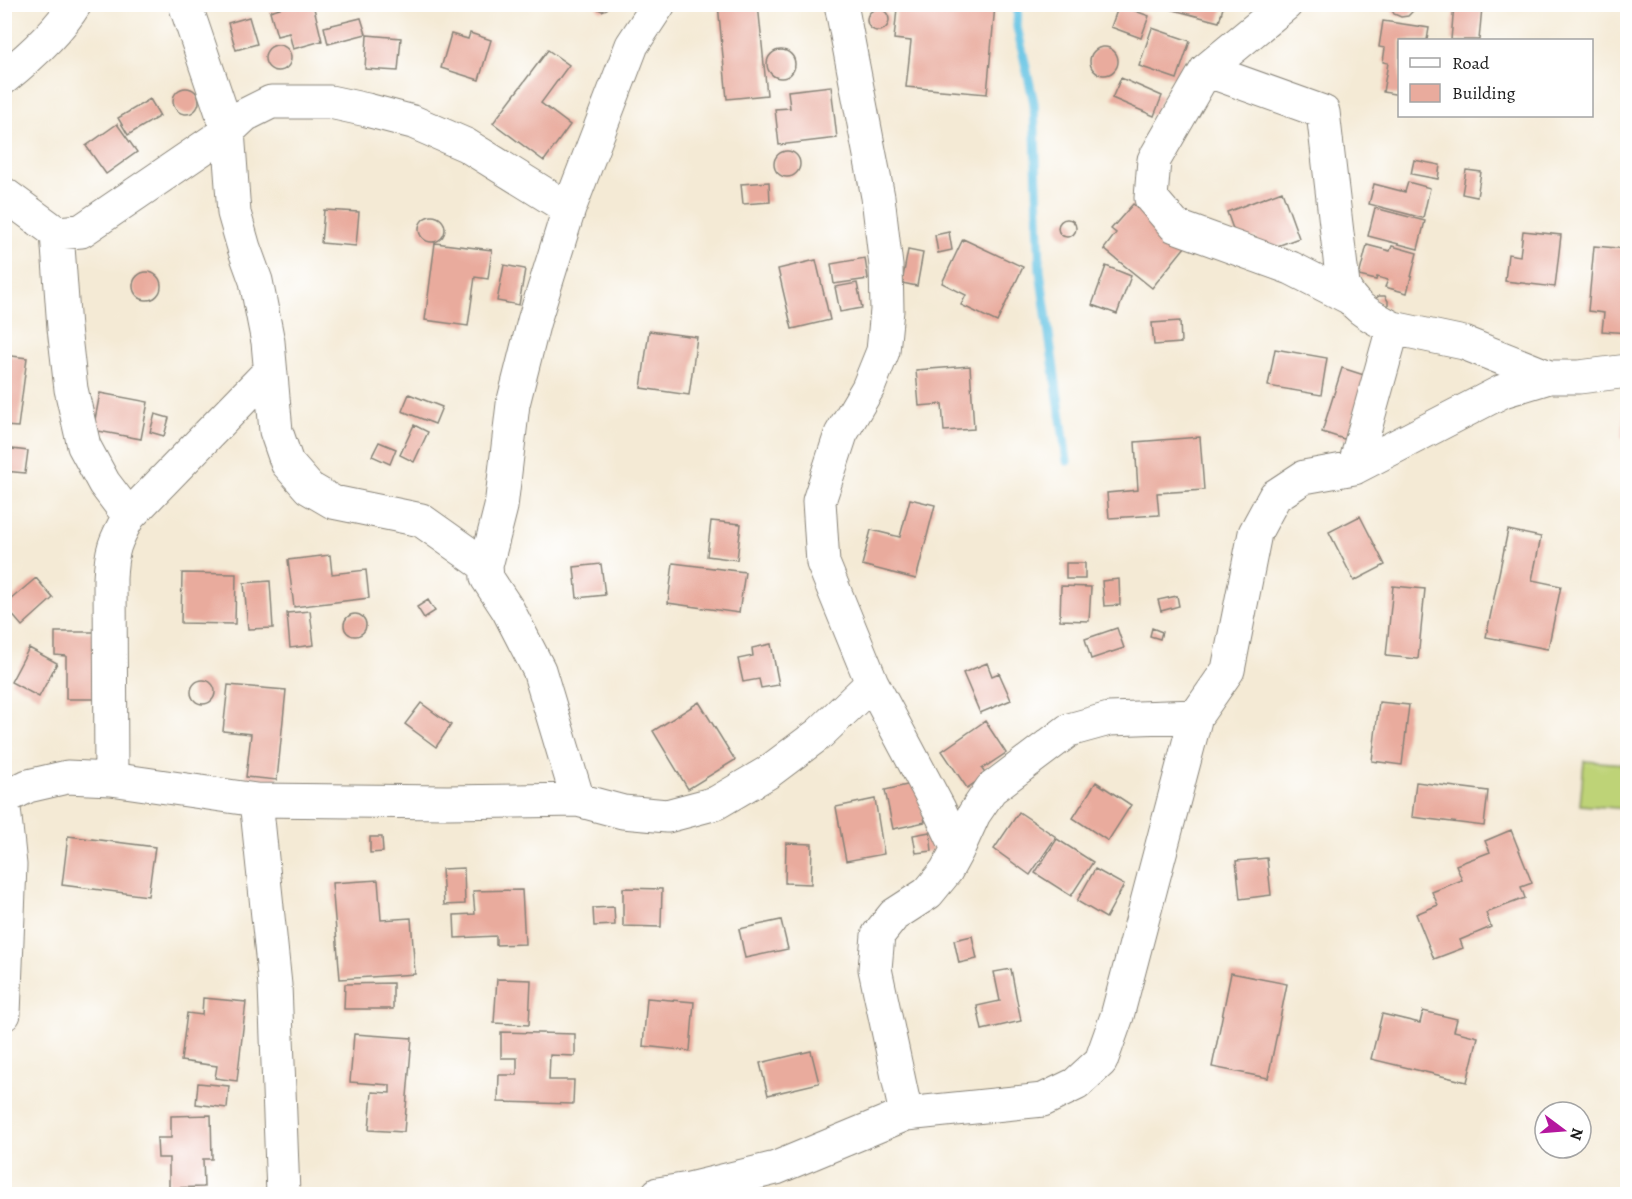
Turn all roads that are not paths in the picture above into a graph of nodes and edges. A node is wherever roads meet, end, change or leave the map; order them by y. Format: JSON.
{"nodes":[{"id":1,"x":75,"y":4,"type":"edge"},
{"id":2,"x":185,"y":4,"type":"edge"},
{"id":3,"x":659,"y":4,"type":"edge"},
{"id":4,"x":841,"y":4,"type":"edge"},
{"id":5,"x":1286,"y":4,"type":"edge"},
{"id":6,"x":1206,"y":70,"type":"junction"},
{"id":7,"x":4,"y":78,"type":"edge"},
{"id":8,"x":228,"y":131,"type":"junction"},
{"id":9,"x":4,"y":194,"type":"edge"},
{"id":10,"x":569,"y":209,"type":"junction"},
{"id":11,"x":57,"y":233,"type":"junction"},
{"id":12,"x":1348,"y":297,"type":"junction"},
{"id":13,"x":1393,"y":328,"type":"junction"},
{"id":14,"x":270,"y":371,"type":"junction"},
{"id":15,"x":1628,"y":371,"type":"edge"},
{"id":16,"x":1549,"y":377,"type":"junction"},
{"id":17,"x":1354,"y":468,"type":"junction"},
{"id":18,"x":129,"y":516,"type":"junction"},
{"id":19,"x":486,"y":566,"type":"junction"},
{"id":20,"x":872,"y":683,"type":"junction"},
{"id":21,"x":1196,"y":716,"type":"junction"},
{"id":22,"x":111,"y":779,"type":"junction"},
{"id":23,"x":4,"y":798,"type":"edge"},
{"id":24,"x":256,"y":800,"type":"junction"},
{"id":25,"x":578,"y":800,"type":"junction"},
{"id":26,"x":4,"y":808,"type":"edge"},
{"id":27,"x":958,"y":849,"type":"junction"},
{"id":28,"x":4,"y":1014,"type":"edge"},
{"id":29,"x":906,"y":1114,"type":"junction"},
{"id":30,"x":283,"y":1194,"type":"edge"},
{"id":31,"x":658,"y":1194,"type":"edge"}],
"edges":[{"from":1,"to":7,"type":"street"},
{"from":2,"to":8,"type":"street"},
{"from":3,"to":10,"type":"street"},
{"from":4,"to":20,"type":"street"},
{"from":5,"to":6,"type":"street"},
{"from":6,"to":12,"type":"street"},
{"from":6,"to":12,"type":"street"},
{"from":8,"to":10,"type":"street"},
{"from":8,"to":11,"type":"street"},
{"from":8,"to":14,"type":"street"},
{"from":9,"to":11,"type":"street"},
{"from":10,"to":19,"type":"street"},
{"from":11,"to":18,"type":"street"},
{"from":12,"to":13,"type":"street"},
{"from":13,"to":16,"type":"street"},
{"from":13,"to":17,"type":"street"},
{"from":14,"to":18,"type":"street"},
{"from":14,"to":19,"type":"street"},
{"from":15,"to":16,"type":"street"},
{"from":16,"to":17,"type":"street"},
{"from":17,"to":21,"type":"street"},
{"from":18,"to":22,"type":"street"},
{"from":19,"to":25,"type":"street"},
{"from":20,"to":25,"type":"street"},
{"from":20,"to":27,"type":"street"},
{"from":21,"to":27,"type":"street"},
{"from":21,"to":29,"type":"street"},
{"from":22,"to":23,"type":"street"},
{"from":22,"to":24,"type":"street"},
{"from":24,"to":25,"type":"street"},
{"from":24,"to":30,"type":"street"},
{"from":26,"to":28,"type":"street"},
{"from":27,"to":29,"type":"street"},
{"from":29,"to":31,"type":"street"}]}
